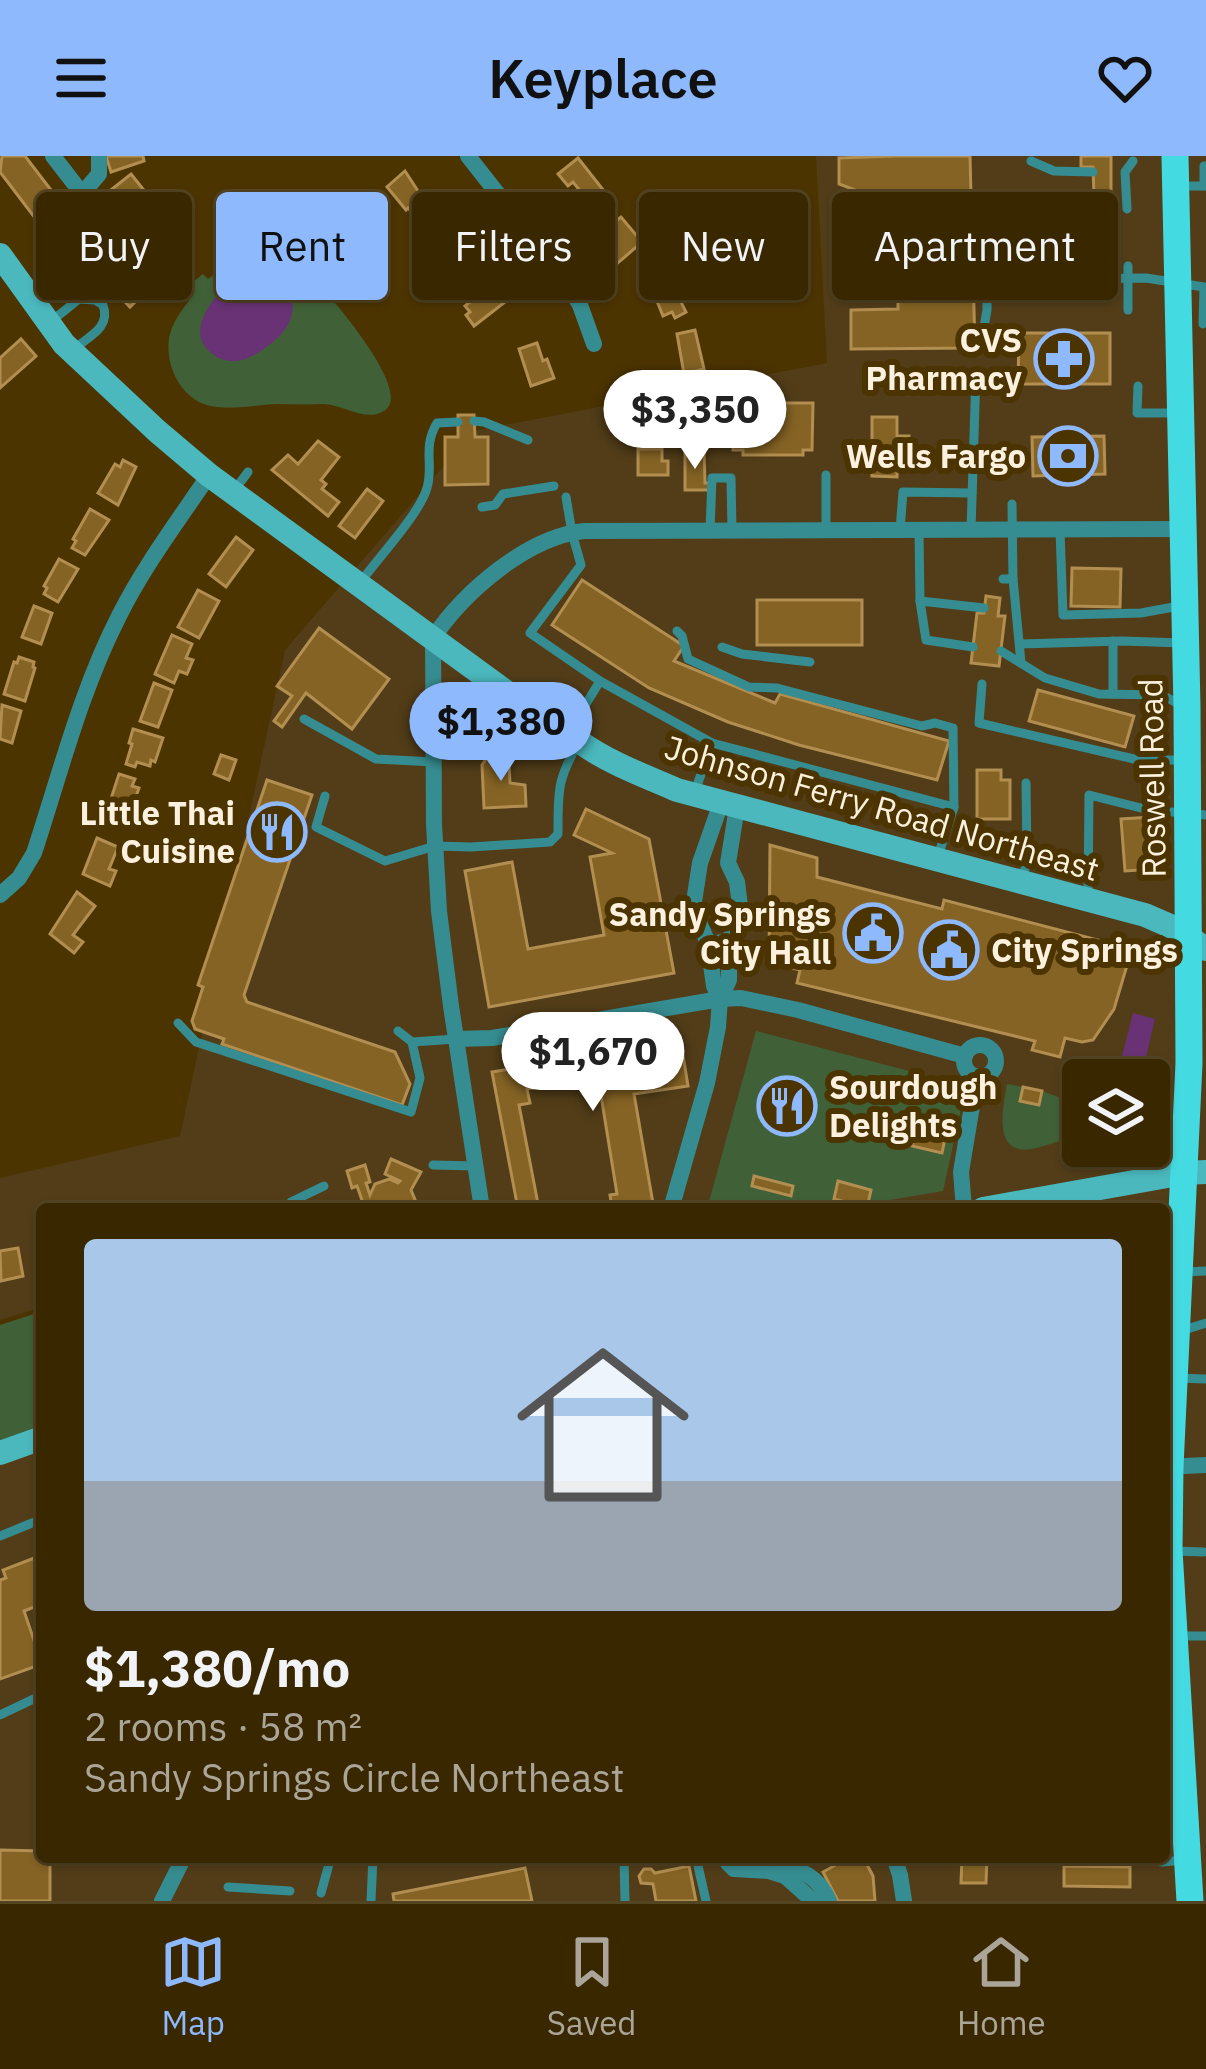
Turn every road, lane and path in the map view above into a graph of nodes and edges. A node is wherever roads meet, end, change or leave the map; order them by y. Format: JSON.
{"nodes":[{"id":1,"x":53,"y":156,"type":"edge"},
{"id":2,"x":99,"y":156,"type":"edge"},
{"id":3,"x":468,"y":156,"type":"edge"},
{"id":4,"x":1175,"y":156,"type":"edge"},
{"id":5,"x":1031,"y":161,"type":"dead end"},
{"id":6,"x":1133,"y":161,"type":"dead end"},
{"id":7,"x":1206,"y":166,"type":"edge"},
{"id":8,"x":1094,"y":172,"type":"dead end"},
{"id":9,"x":1111,"y":172,"type":"dead end"},
{"id":10,"x":1125,"y":172,"type":"junction"},
{"id":11,"x":1195,"y":186,"type":"edge"},
{"id":12,"x":80,"y":192,"type":"edge"},
{"id":13,"x":84,"y":192,"type":"edge"},
{"id":14,"x":1127,"y":209,"type":"dead end"},
{"id":15,"x":5,"y":272,"type":"edge"},
{"id":16,"x":1128,"y":272,"type":"junction"},
{"id":17,"x":1191,"y":285,"type":"edge"},
{"id":18,"x":1129,"y":310,"type":"dead end"},
{"id":19,"x":49,"y":323,"type":"junction"},
{"id":20,"x":1196,"y":324,"type":"edge"},
{"id":21,"x":594,"y":344,"type":"dead end"},
{"id":22,"x":980,"y":349,"type":"dead end"},
{"id":23,"x":71,"y":351,"type":"junction"},
{"id":24,"x":976,"y":374,"type":"dead end"},
{"id":25,"x":1138,"y":386,"type":"dead end"},
{"id":26,"x":1180,"y":413,"type":"junction"},
{"id":27,"x":474,"y":421,"type":"dead end"},
{"id":28,"x":458,"y":422,"type":"dead end"},
{"id":29,"x":528,"y":440,"type":"dead end"},
{"id":30,"x":209,"y":475,"type":"junction"},
{"id":31,"x":826,"y":475,"type":"dead end"},
{"id":32,"x":554,"y":485,"type":"dead end"},
{"id":33,"x":972,"y":494,"type":"junction"},
{"id":34,"x":566,"y":497,"type":"dead end"},
{"id":35,"x":1012,"y":504,"type":"dead end"},
{"id":36,"x":418,"y":505,"type":"junction"},
{"id":37,"x":433,"y":506,"type":"dead end"},
{"id":38,"x":482,"y":507,"type":"dead end"},
{"id":39,"x":1013,"y":529,"type":"junction"},
{"id":40,"x":1193,"y":529,"type":"junction"},
{"id":41,"x":826,"y":530,"type":"junction"},
{"id":42,"x":909,"y":530,"type":"junction"},
{"id":43,"x":971,"y":530,"type":"junction"},
{"id":44,"x":1060,"y":530,"type":"junction"},
{"id":45,"x":710,"y":531,"type":"junction"},
{"id":46,"x":732,"y":531,"type":"junction"},
{"id":47,"x":572,"y":533,"type":"junction"},
{"id":48,"x":358,"y":584,"type":"junction"},
{"id":49,"x":920,"y":601,"type":"junction"},
{"id":50,"x":1184,"y":604,"type":"junction"},
{"id":51,"x":984,"y":608,"type":"dead end"},
{"id":52,"x":999,"y":609,"type":"dead end"},
{"id":53,"x":1016,"y":610,"type":"junction"},
{"id":54,"x":676,"y":631,"type":"dead end"},
{"id":55,"x":433,"y":638,"type":"junction"},
{"id":56,"x":1113,"y":641,"type":"junction"},
{"id":57,"x":1020,"y":644,"type":"junction"},
{"id":58,"x":1186,"y":644,"type":"junction"},
{"id":59,"x":722,"y":647,"type":"dead end"},
{"id":60,"x":973,"y":647,"type":"dead end"},
{"id":61,"x":1001,"y":651,"type":"dead end"},
{"id":62,"x":810,"y":662,"type":"dead end"},
{"id":63,"x":1021,"y":664,"type":"junction"},
{"id":64,"x":600,"y":681,"type":"junction"},
{"id":65,"x":982,"y":684,"type":"dead end"},
{"id":66,"x":1113,"y":694,"type":"junction"},
{"id":67,"x":1194,"y":711,"type":"junction"},
{"id":68,"x":304,"y":718,"type":"dead end"},
{"id":69,"x":574,"y":737,"type":"junction"},
{"id":70,"x":712,"y":742,"type":"junction"},
{"id":71,"x":1188,"y":760,"type":"junction"},
{"id":72,"x":434,"y":762,"type":"junction"},
{"id":73,"x":1026,"y":783,"type":"dead end"},
{"id":74,"x":694,"y":795,"type":"junction"},
{"id":75,"x":326,"y":796,"type":"dead end"},
{"id":76,"x":729,"y":805,"type":"junction"},
{"id":77,"x":954,"y":807,"type":"junction"},
{"id":78,"x":558,"y":813,"type":"junction"},
{"id":79,"x":1197,"y":815,"type":"edge"},
{"id":80,"x":541,"y":816,"type":"dead end"},
{"id":81,"x":436,"y":846,"type":"junction"},
{"id":82,"x":386,"y":861,"type":"junction"},
{"id":83,"x":937,"y":861,"type":"junction"},
{"id":84,"x":700,"y":863,"type":"junction"},
{"id":85,"x":728,"y":863,"type":"junction"},
{"id":86,"x":385,"y":876,"type":"dead end"},
{"id":87,"x":1022,"y":884,"type":"junction"},
{"id":88,"x":0,"y":896,"type":"edge"},
{"id":89,"x":1088,"y":900,"type":"junction"},
{"id":90,"x":729,"y":942,"type":"junction"},
{"id":91,"x":708,"y":943,"type":"junction"},
{"id":92,"x":1198,"y":943,"type":"edge"},
{"id":93,"x":720,"y":999,"type":"junction"},
{"id":94,"x":178,"y":1023,"type":"dead end"},
{"id":95,"x":398,"y":1031,"type":"dead end"},
{"id":96,"x":456,"y":1039,"type":"junction"},
{"id":97,"x":412,"y":1042,"type":"junction"},
{"id":98,"x":965,"y":1056,"type":"junction"},
{"id":99,"x":977,"y":1076,"type":"junction"},
{"id":100,"x":433,"y":1165,"type":"dead end"},
{"id":101,"x":476,"y":1166,"type":"junction"},
{"id":102,"x":1195,"y":1173,"type":"edge"},
{"id":103,"x":324,"y":1186,"type":"dead end"},
{"id":104,"x":291,"y":1202,"type":"dead end"},
{"id":105,"x":481,"y":1203,"type":"edge"},
{"id":106,"x":673,"y":1203,"type":"edge"},
{"id":107,"x":964,"y":1203,"type":"edge"},
{"id":108,"x":1030,"y":1203,"type":"edge"},
{"id":109,"x":1182,"y":1263,"type":"edge"},
{"id":110,"x":1206,"y":1323,"type":"edge"},
{"id":111,"x":1170,"y":1332,"type":"edge"},
{"id":112,"x":1206,"y":1379,"type":"edge"},
{"id":113,"x":1170,"y":1386,"type":"edge"},
{"id":114,"x":36,"y":1440,"type":"edge"},
{"id":115,"x":0,"y":1453,"type":"edge"},
{"id":116,"x":1206,"y":1466,"type":"edge"},
{"id":117,"x":1170,"y":1467,"type":"edge"},
{"id":118,"x":36,"y":1521,"type":"edge"},
{"id":119,"x":0,"y":1536,"type":"edge"},
{"id":120,"x":1170,"y":1550,"type":"edge"},
{"id":121,"x":1204,"y":1552,"type":"edge"},
{"id":122,"x":1170,"y":1614,"type":"edge"},
{"id":123,"x":1206,"y":1636,"type":"edge"},
{"id":124,"x":1170,"y":1693,"type":"edge"},
{"id":125,"x":36,"y":1698,"type":"edge"},
{"id":126,"x":0,"y":1715,"type":"edge"},
{"id":127,"x":1180,"y":1791,"type":"edge"},
{"id":128,"x":1187,"y":1860,"type":"junction"},
{"id":129,"x":1170,"y":1861,"type":"edge"},
{"id":130,"x":181,"y":1863,"type":"edge"},
{"id":131,"x":329,"y":1863,"type":"edge"},
{"id":132,"x":373,"y":1863,"type":"edge"},
{"id":133,"x":624,"y":1863,"type":"edge"},
{"id":134,"x":697,"y":1863,"type":"edge"},
{"id":135,"x":728,"y":1863,"type":"edge"},
{"id":136,"x":896,"y":1863,"type":"edge"},
{"id":137,"x":769,"y":1871,"type":"junction"},
{"id":138,"x":229,"y":1886,"type":"dead end"},
{"id":139,"x":290,"y":1891,"type":"dead end"},
{"id":140,"x":321,"y":1893,"type":"dead end"},
{"id":141,"x":162,"y":1901,"type":"edge"},
{"id":142,"x":371,"y":1901,"type":"edge"},
{"id":143,"x":625,"y":1901,"type":"edge"},
{"id":144,"x":706,"y":1901,"type":"edge"},
{"id":145,"x":813,"y":1901,"type":"edge"},
{"id":146,"x":829,"y":1901,"type":"edge"},
{"id":147,"x":904,"y":1901,"type":"edge"},
{"id":148,"x":1190,"y":1901,"type":"edge"}],
"edges":[{"from":1,"to":12,"type":"street"},
{"from":2,"to":13,"type":"street"},
{"from":3,"to":21,"type":"street"},
{"from":4,"to":11,"type":"main road","name":"Roswell Road"},
{"from":5,"to":8,"type":"lane"},
{"from":6,"to":10,"type":"lane"},
{"from":7,"to":11,"type":"lane"},
{"from":9,"to":10,"type":"lane"},
{"from":10,"to":14,"type":"lane"},
{"from":11,"to":17,"type":"main road","name":"Roswell Road"},
{"from":15,"to":19,"type":"street","name":"Johnson Ferry Road Northeast"},
{"from":16,"to":17,"type":"lane"},
{"from":16,"to":18,"type":"lane"},
{"from":16,"to":22,"type":"lane"},
{"from":17,"to":20,"type":"main road","name":"Roswell Road"},
{"from":19,"to":23,"type":"street","name":"Johnson Ferry Road Northeast"},
{"from":19,"to":23,"type":"lane"},
{"from":20,"to":26,"type":"main road","name":"Roswell Road"},
{"from":23,"to":30,"type":"street","name":"Johnson Ferry Road Northeast"},
{"from":24,"to":33,"type":"lane"},
{"from":25,"to":26,"type":"lane"},
{"from":26,"to":40,"type":"main road","name":"Roswell Road"},
{"from":27,"to":29,"type":"lane"},
{"from":28,"to":36,"type":"lane"},
{"from":30,"to":48,"type":"street","name":"Johnson Ferry Road Northeast"},
{"from":30,"to":88,"type":"street"},
{"from":31,"to":41,"type":"lane"},
{"from":32,"to":38,"type":"lane"},
{"from":33,"to":42,"type":"lane"},
{"from":33,"to":43,"type":"lane"},
{"from":34,"to":47,"type":"lane"},
{"from":35,"to":39,"type":"lane"},
{"from":36,"to":37,"type":"lane"},
{"from":36,"to":48,"type":"lane"},
{"from":39,"to":43,"type":"street"},
{"from":39,"to":44,"type":"street"},
{"from":39,"to":53,"type":"lane"},
{"from":40,"to":44,"type":"street"},
{"from":40,"to":50,"type":"main road","name":"Roswell Road"},
{"from":41,"to":42,"type":"street"},
{"from":41,"to":46,"type":"street"},
{"from":42,"to":43,"type":"street"},
{"from":42,"to":49,"type":"lane"},
{"from":44,"to":50,"type":"lane"},
{"from":45,"to":46,"type":"street"},
{"from":45,"to":46,"type":"lane"},
{"from":45,"to":47,"type":"street"},
{"from":47,"to":55,"type":"street"},
{"from":47,"to":64,"type":"lane"},
{"from":48,"to":55,"type":"street","name":"Johnson Ferry Road Northeast"},
{"from":49,"to":51,"type":"lane"},
{"from":49,"to":60,"type":"lane"},
{"from":50,"to":58,"type":"main road","name":"Roswell Road"},
{"from":52,"to":53,"type":"lane"},
{"from":53,"to":57,"type":"lane"},
{"from":54,"to":77,"type":"lane"},
{"from":55,"to":69,"type":"street","name":"Johnson Ferry Road Northeast"},
{"from":55,"to":72,"type":"street"},
{"from":56,"to":57,"type":"lane"},
{"from":56,"to":58,"type":"lane"},
{"from":56,"to":66,"type":"lane"},
{"from":57,"to":63,"type":"lane"},
{"from":58,"to":67,"type":"main road","name":"Roswell Road"},
{"from":59,"to":62,"type":"lane"},
{"from":61,"to":63,"type":"lane"},
{"from":63,"to":66,"type":"lane"},
{"from":64,"to":69,"type":"lane"},
{"from":64,"to":70,"type":"lane"},
{"from":65,"to":71,"type":"lane"},
{"from":66,"to":67,"type":"lane"},
{"from":67,"to":71,"type":"main road","name":"Roswell Road"},
{"from":68,"to":72,"type":"lane"},
{"from":69,"to":74,"type":"street","name":"Johnson Ferry Road Northeast"},
{"from":69,"to":78,"type":"lane"},
{"from":70,"to":74,"type":"lane"},
{"from":70,"to":77,"type":"lane"},
{"from":71,"to":79,"type":"main road","name":"Roswell Road"},
{"from":72,"to":81,"type":"street"},
{"from":73,"to":87,"type":"lane"},
{"from":74,"to":76,"type":"street","name":"Johnson Ferry Road Northeast"},
{"from":75,"to":82,"type":"lane"},
{"from":76,"to":83,"type":"street","name":"Johnson Ferry Road Northeast"},
{"from":76,"to":84,"type":"street"},
{"from":76,"to":85,"type":"street"},
{"from":77,"to":83,"type":"lane"},
{"from":78,"to":80,"type":"lane"},
{"from":78,"to":81,"type":"lane"},
{"from":79,"to":89,"type":"lane"},
{"from":79,"to":92,"type":"main road","name":"Roswell Road"},
{"from":81,"to":82,"type":"lane"},
{"from":81,"to":96,"type":"street"},
{"from":82,"to":86,"type":"lane"},
{"from":83,"to":87,"type":"street","name":"Johnson Ferry Road Northeast"},
{"from":84,"to":85,"type":"street"},
{"from":84,"to":91,"type":"street"},
{"from":85,"to":90,"type":"street"},
{"from":87,"to":89,"type":"street","name":"Johnson Ferry Road Northeast"},
{"from":89,"to":92,"type":"street","name":"Johnson Ferry Road Northeast"},
{"from":90,"to":91,"type":"street"},
{"from":90,"to":93,"type":"street"},
{"from":91,"to":93,"type":"street"},
{"from":92,"to":102,"type":"main road","name":"Roswell Road"},
{"from":93,"to":96,"type":"street"},
{"from":93,"to":98,"type":"street"},
{"from":93,"to":106,"type":"street"},
{"from":94,"to":97,"type":"lane"},
{"from":95,"to":97,"type":"lane"},
{"from":96,"to":97,"type":"lane"},
{"from":96,"to":101,"type":"street"},
{"from":98,"to":99,"type":"street"},
{"from":98,"to":99,"type":"street"},
{"from":99,"to":107,"type":"street"},
{"from":100,"to":101,"type":"lane"},
{"from":101,"to":105,"type":"street"},
{"from":102,"to":108,"type":"street"},
{"from":102,"to":109,"type":"main road","name":"Roswell Road"},
{"from":103,"to":104,"type":"lane"},
{"from":109,"to":111,"type":"main road","name":"Roswell Road"},
{"from":110,"to":111,"type":"lane"},
{"from":111,"to":113,"type":"main road","name":"Roswell Road"},
{"from":112,"to":113,"type":"lane"},
{"from":114,"to":115,"type":"street"},
{"from":116,"to":117,"type":"street"},
{"from":118,"to":119,"type":"lane"},
{"from":120,"to":121,"type":"lane"},
{"from":122,"to":123,"type":"lane"},
{"from":124,"to":127,"type":"main road","name":"Roswell Road"},
{"from":125,"to":126,"type":"lane"},
{"from":127,"to":128,"type":"main road","name":"Roswell Road"},
{"from":128,"to":129,"type":"lane"},
{"from":128,"to":148,"type":"main road","name":"Roswell Road"},
{"from":130,"to":141,"type":"street"},
{"from":131,"to":140,"type":"lane"},
{"from":132,"to":142,"type":"lane"},
{"from":133,"to":143,"type":"lane"},
{"from":134,"to":144,"type":"lane"},
{"from":135,"to":137,"type":"street"},
{"from":136,"to":147,"type":"street"},
{"from":137,"to":145,"type":"street"},
{"from":137,"to":146,"type":"street"},
{"from":138,"to":139,"type":"lane"}]}
